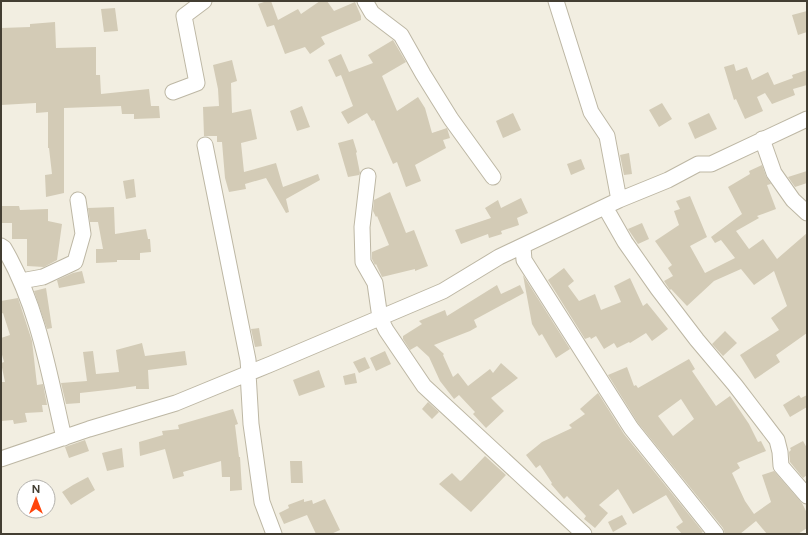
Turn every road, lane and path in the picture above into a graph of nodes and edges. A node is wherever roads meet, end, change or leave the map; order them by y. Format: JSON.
{"nodes":[{"id":1,"x":204,"y":1,"type":"edge"},
{"id":2,"x":365,"y":1,"type":"edge"},
{"id":3,"x":556,"y":1,"type":"edge"},
{"id":4,"x":173,"y":92,"type":"dead end"},
{"id":5,"x":807,"y":120,"type":"edge"},
{"id":6,"x":762,"y":139,"type":"junction"},
{"id":7,"x":205,"y":145,"type":"dead end"},
{"id":8,"x":368,"y":176,"type":"dead end"},
{"id":9,"x":493,"y":178,"type":"dead end"},
{"id":10,"x":78,"y":200,"type":"dead end"},
{"id":11,"x":619,"y":200,"type":"junction"},
{"id":12,"x":605,"y":207,"type":"junction"},
{"id":13,"x":807,"y":213,"type":"edge"},
{"id":14,"x":1,"y":246,"type":"edge"},
{"id":15,"x":523,"y":246,"type":"junction"},
{"id":16,"x":20,"y":281,"type":"junction"},
{"id":17,"x":380,"y":318,"type":"junction"},
{"id":18,"x":248,"y":373,"type":"junction"},
{"id":19,"x":64,"y":438,"type":"junction"},
{"id":20,"x":1,"y":460,"type":"edge"},
{"id":21,"x":807,"y":496,"type":"edge"},
{"id":22,"x":274,"y":534,"type":"edge"},
{"id":23,"x":584,"y":534,"type":"edge"},
{"id":24,"x":716,"y":534,"type":"edge"}],
"edges":[{"from":1,"to":4,"type":"street"},
{"from":2,"to":9,"type":"street"},
{"from":3,"to":11,"type":"street"},
{"from":5,"to":6,"type":"street"},
{"from":6,"to":11,"type":"street"},
{"from":6,"to":13,"type":"street"},
{"from":7,"to":18,"type":"street"},
{"from":8,"to":17,"type":"street"},
{"from":10,"to":16,"type":"street"},
{"from":11,"to":12,"type":"street"},
{"from":12,"to":15,"type":"street"},
{"from":12,"to":21,"type":"street"},
{"from":14,"to":16,"type":"street"},
{"from":15,"to":17,"type":"street"},
{"from":15,"to":24,"type":"street"},
{"from":16,"to":19,"type":"street"},
{"from":17,"to":18,"type":"street"},
{"from":17,"to":23,"type":"street"},
{"from":18,"to":19,"type":"street"},
{"from":18,"to":22,"type":"street"},
{"from":19,"to":20,"type":"street"}]}
